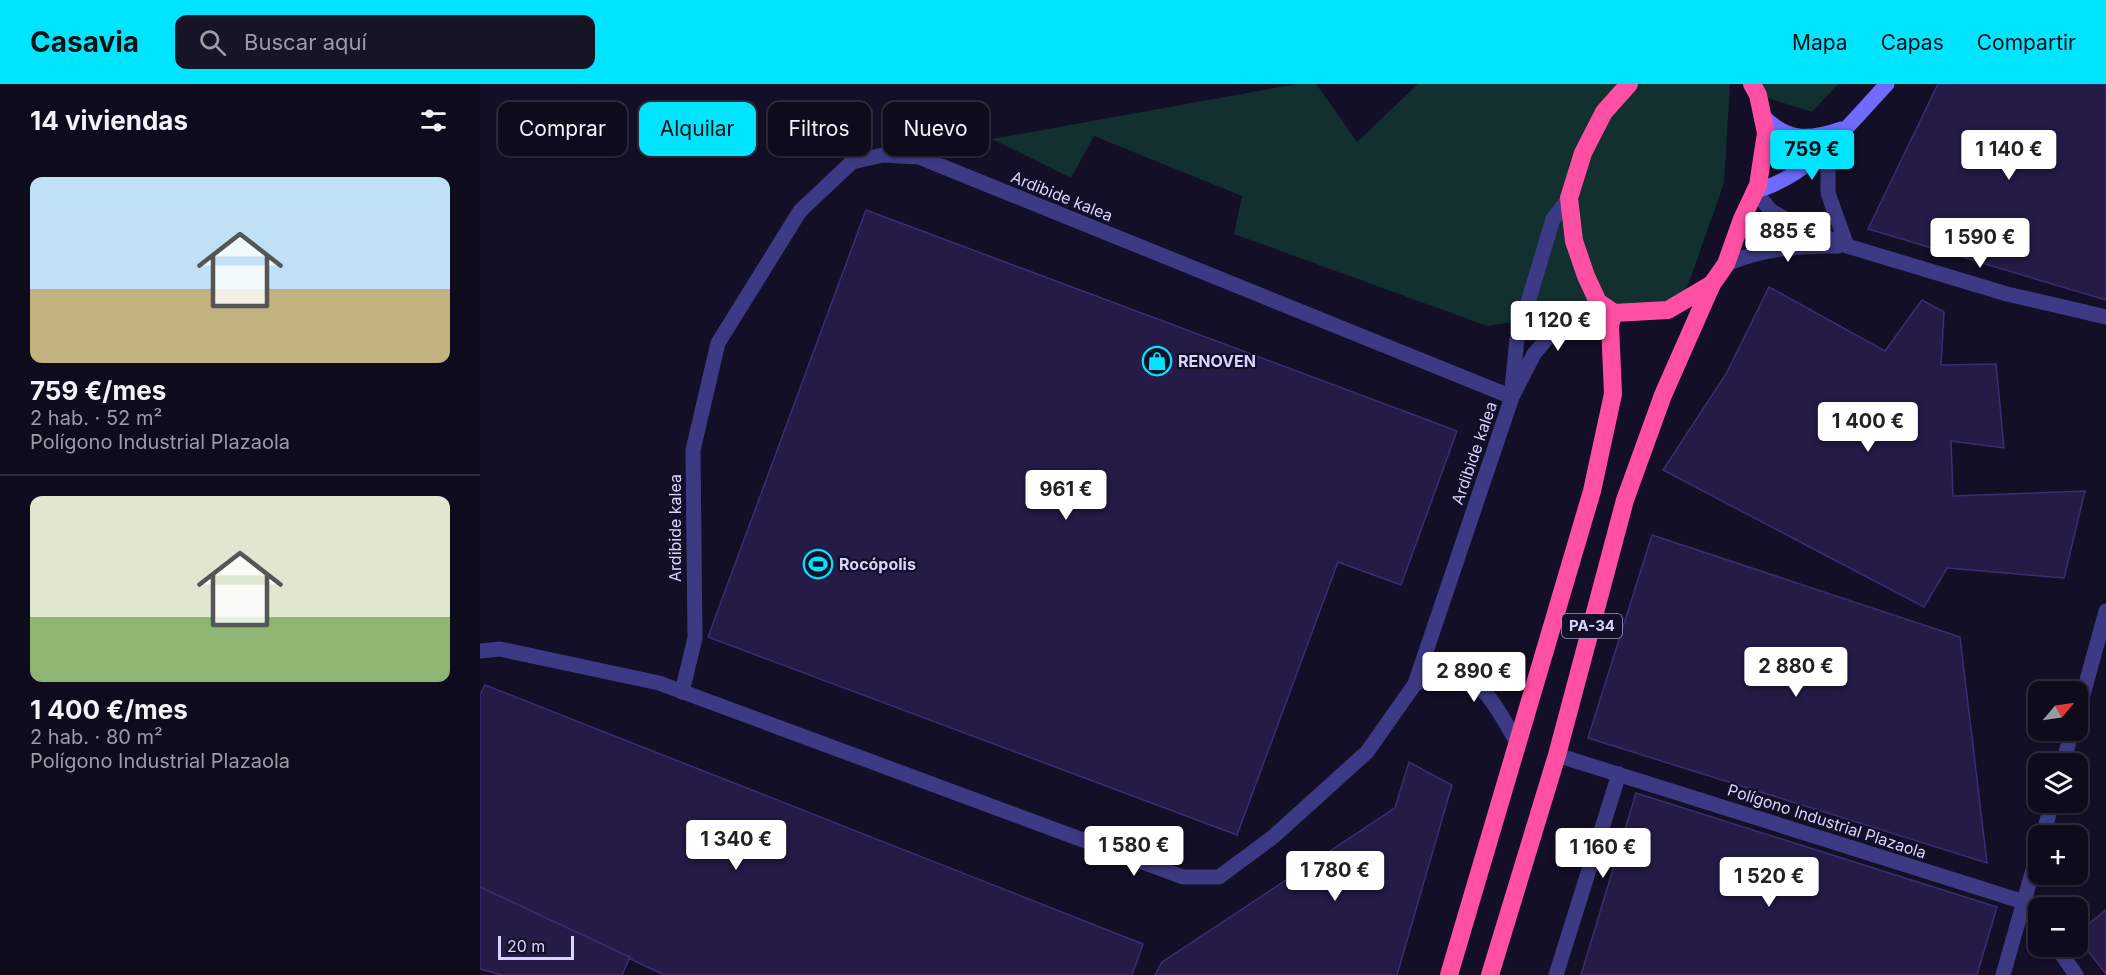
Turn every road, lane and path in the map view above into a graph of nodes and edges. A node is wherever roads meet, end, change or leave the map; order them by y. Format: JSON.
{"nodes":[{"id":1,"x":1629,"y":84,"type":"edge"},
{"id":2,"x":1887,"y":84,"type":"edge"},
{"id":3,"x":1756,"y":88,"type":"edge"},
{"id":4,"x":1762,"y":115,"type":"junction"},
{"id":5,"x":1844,"y":129,"type":"junction"},
{"id":6,"x":1828,"y":145,"type":"junction"},
{"id":7,"x":1755,"y":192,"type":"junction"},
{"id":8,"x":1569,"y":198,"type":"junction"},
{"id":9,"x":1847,"y":246,"type":"junction"},
{"id":10,"x":1726,"y":264,"type":"junction"},
{"id":11,"x":1712,"y":284,"type":"junction"},
{"id":12,"x":1598,"y":302,"type":"junction"},
{"id":13,"x":1614,"y":313,"type":"junction"},
{"id":14,"x":2106,"y":317,"type":"edge"},
{"id":15,"x":1512,"y":397,"type":"junction"},
{"id":16,"x":2106,"y":611,"type":"edge"},
{"id":17,"x":480,"y":651,"type":"edge"},
{"id":18,"x":2087,"y":681,"type":"edge"},
{"id":19,"x":1415,"y":684,"type":"junction"},
{"id":20,"x":682,"y":692,"type":"junction"},
{"id":21,"x":1518,"y":744,"type":"junction"},
{"id":22,"x":1557,"y":754,"type":"junction"},
{"id":23,"x":1619,"y":774,"type":"junction"},
{"id":24,"x":2029,"y":885,"type":"edge"},
{"id":25,"x":2024,"y":902,"type":"junction"},
{"id":26,"x":2028,"y":908,"type":"edge"},
{"id":27,"x":2064,"y":957,"type":"edge"},
{"id":28,"x":1449,"y":975,"type":"edge"},
{"id":29,"x":1490,"y":975,"type":"edge"},
{"id":30,"x":1556,"y":975,"type":"edge"},
{"id":31,"x":2003,"y":975,"type":"edge"},
{"id":32,"x":2076,"y":975,"type":"edge"}],
"edges":[{"from":1,"to":8,"type":"highway"},
{"from":2,"to":5,"type":"street"},
{"from":3,"to":4,"type":"highway","number":"PA-34"},
{"from":4,"to":5,"type":"street"},
{"from":4,"to":7,"type":"highway","number":"PA-34"},
{"from":5,"to":6,"type":"street"},
{"from":6,"to":7,"type":"street"},
{"from":6,"to":9,"type":"street"},
{"from":7,"to":9,"type":"street"},
{"from":7,"to":10,"type":"highway","number":"PA-34"},
{"from":8,"to":12,"type":"highway"},
{"from":8,"to":15,"type":"street"},
{"from":9,"to":10,"type":"street"},
{"from":9,"to":14,"type":"street"},
{"from":10,"to":11,"type":"highway","number":"PA-34"},
{"from":11,"to":13,"type":"highway","number":"PA-34"},
{"from":11,"to":22,"type":"highway","number":"PA-34"},
{"from":12,"to":13,"type":"highway"},
{"from":12,"to":15,"type":"street"},
{"from":13,"to":21,"type":"highway","number":"PA-34"},
{"from":15,"to":19,"type":"street","name":"Ardibide kalea"},
{"from":15,"to":20,"type":"street","name":"Ardibide kalea"},
{"from":16,"to":18,"type":"street"},
{"from":17,"to":20,"type":"street","name":"Ardibide kalea"},
{"from":19,"to":20,"type":"street","name":"Ardibide kalea"},
{"from":19,"to":21,"type":"street"},
{"from":21,"to":28,"type":"highway","number":"PA-34"},
{"from":22,"to":23,"type":"street","name":"Polígono Industrial Plazaola"},
{"from":22,"to":29,"type":"highway","number":"PA-34"},
{"from":23,"to":25,"type":"street","name":"Polígono Industrial Plazaola"},
{"from":23,"to":30,"type":"street"},
{"from":24,"to":25,"type":"street"},
{"from":25,"to":26,"type":"street"},
{"from":25,"to":31,"type":"street"},
{"from":27,"to":32,"type":"street"}]}
